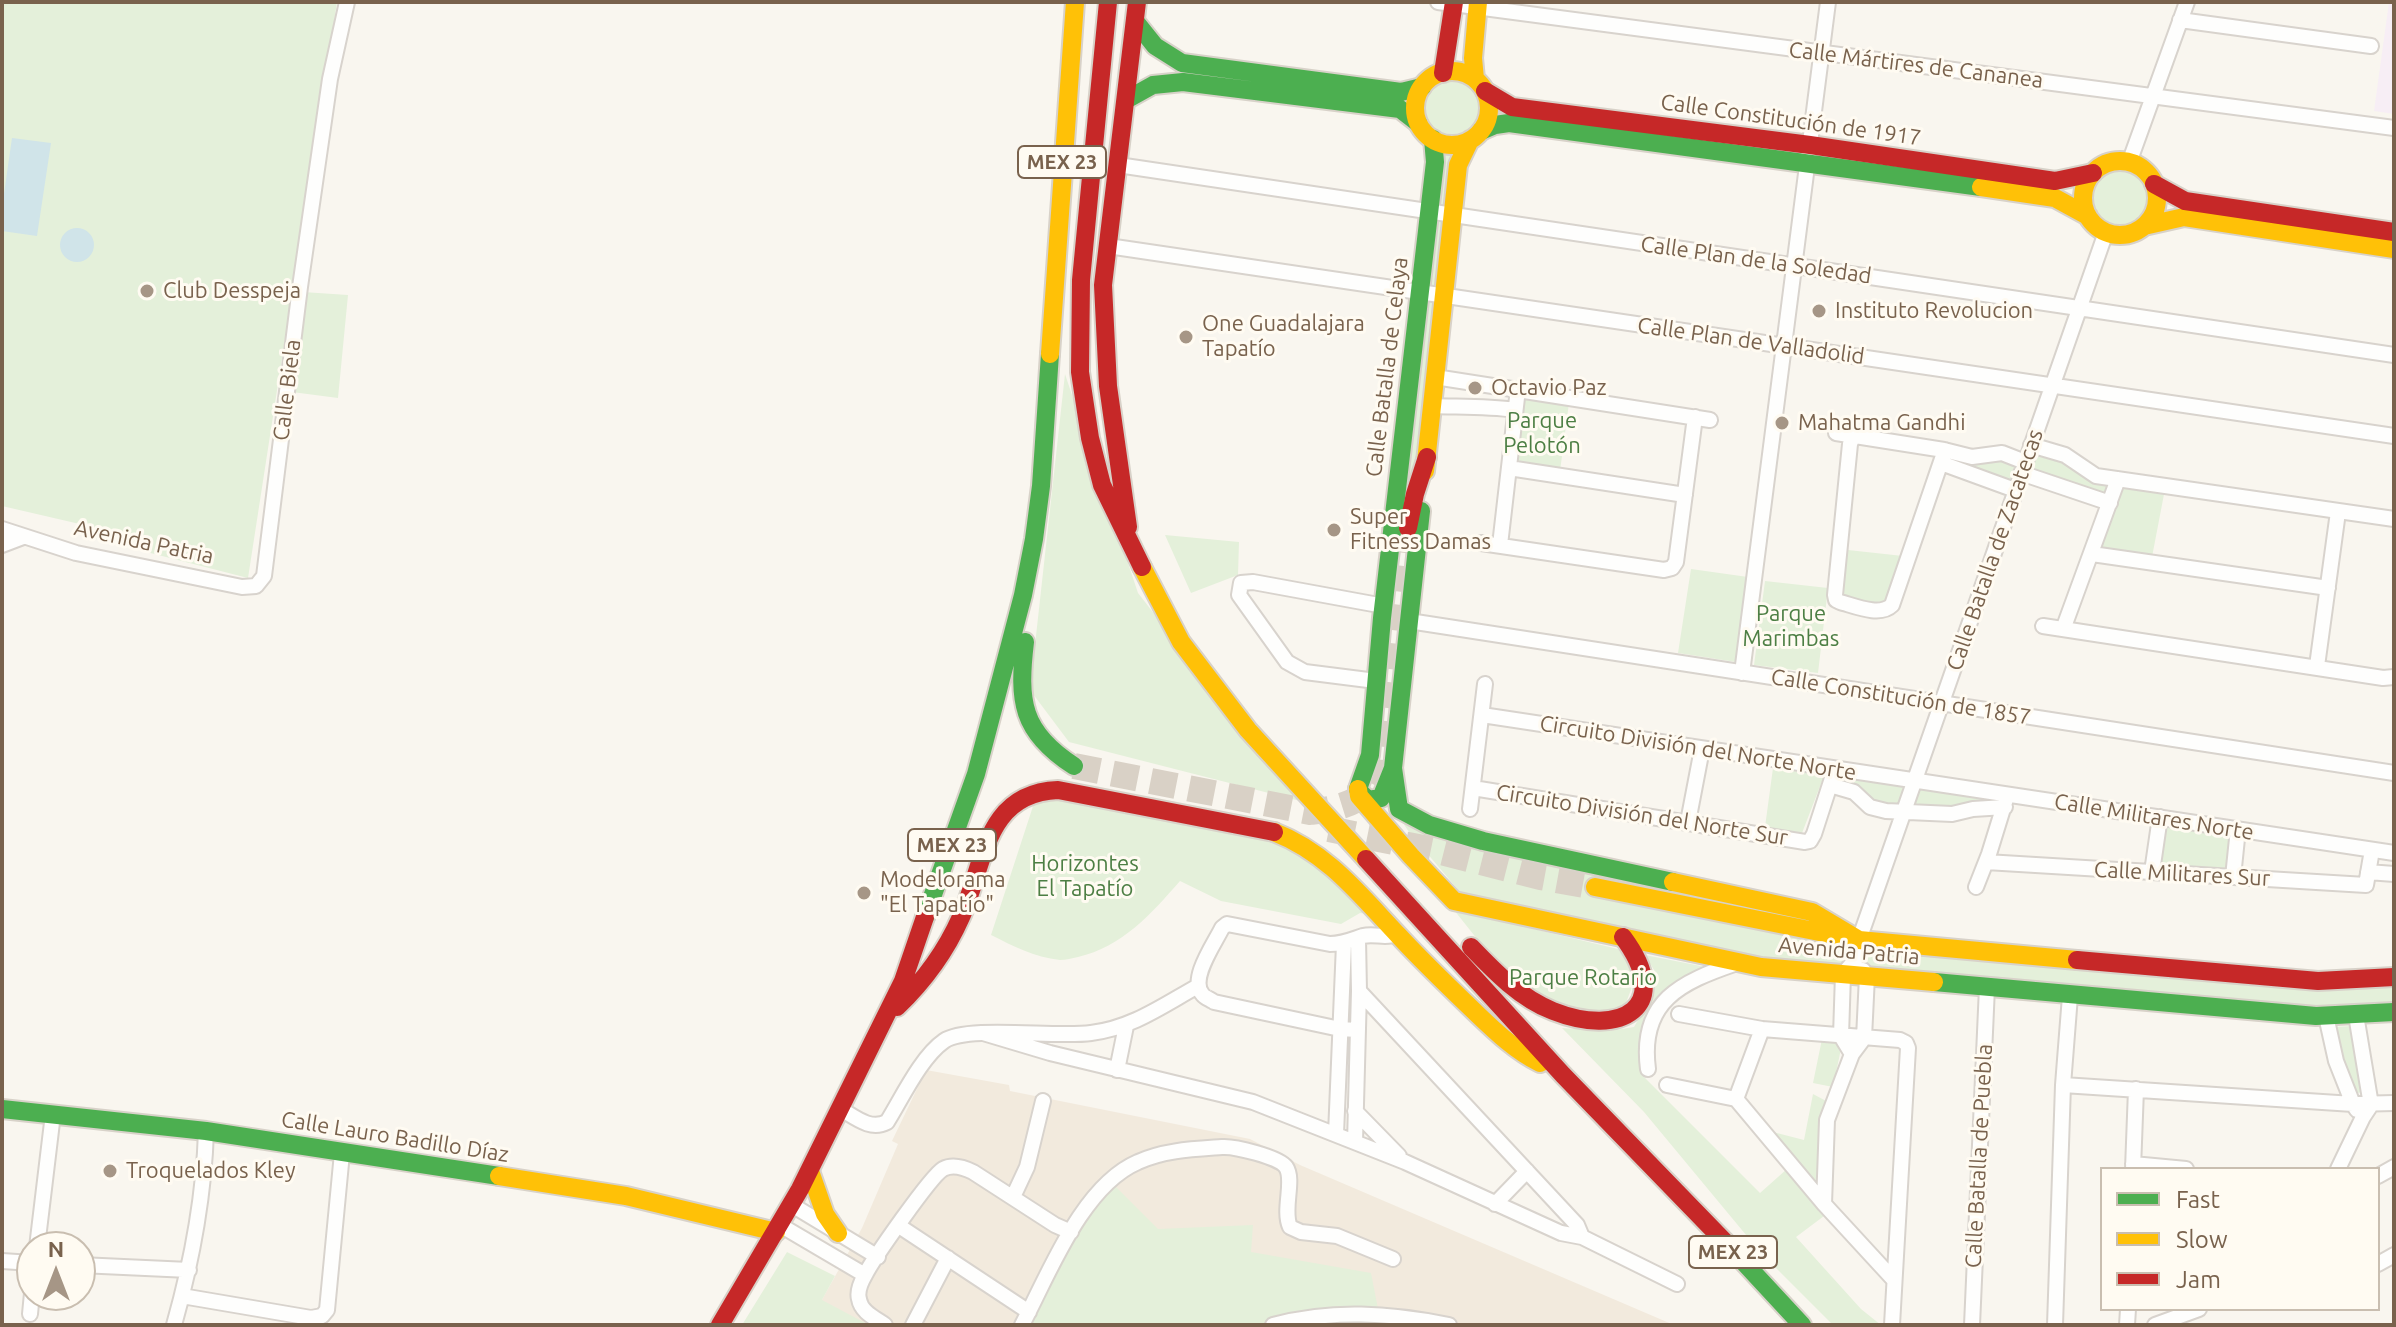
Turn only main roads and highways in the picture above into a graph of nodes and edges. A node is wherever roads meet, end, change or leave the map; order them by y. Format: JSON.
{"nodes":[{"id":1,"x":1072,"y":2,"type":"edge"},
{"id":2,"x":1108,"y":2,"type":"edge"},
{"id":3,"x":1448,"y":3,"type":"edge"},
{"id":4,"x":1478,"y":5,"type":"edge"},
{"id":5,"x":1136,"y":11,"type":"edge"},
{"id":6,"x":1443,"y":73,"type":"junction"},
{"id":7,"x":1480,"y":85,"type":"junction"},
{"id":8,"x":1422,"y":87,"type":"junction"},
{"id":9,"x":1126,"y":100,"type":"junction"},
{"id":10,"x":1418,"y":123,"type":"junction"},
{"id":11,"x":1476,"y":136,"type":"junction"},
{"id":12,"x":1433,"y":139,"type":"junction"},
{"id":13,"x":1809,"y":153,"type":"junction"},
{"id":14,"x":2093,"y":173,"type":"junction"},
{"id":15,"x":2154,"y":184,"type":"junction"},
{"id":16,"x":2088,"y":216,"type":"junction"},
{"id":17,"x":2144,"y":226,"type":"junction"},
{"id":18,"x":2394,"y":232,"type":"edge"},
{"id":19,"x":2394,"y":249,"type":"edge"},
{"id":20,"x":1427,"y":457,"type":"junction"},
{"id":21,"x":1408,"y":528,"type":"tunnel mouth"},
{"id":22,"x":1034,"y":539,"type":"junction"},
{"id":23,"x":1131,"y":547,"type":"junction"},
{"id":24,"x":1393,"y":768,"type":"junction"},
{"id":25,"x":1358,"y":789,"type":"junction"},
{"id":26,"x":1304,"y":791,"type":"junction"},
{"id":27,"x":1373,"y":864,"type":"junction"},
{"id":28,"x":1595,"y":887,"type":"tunnel mouth"},
{"id":29,"x":1373,"y":905,"type":"junction"},
{"id":30,"x":920,"y":932,"type":"junction"},
{"id":31,"x":1623,"y":937,"type":"junction"},
{"id":32,"x":1857,"y":949,"type":"junction"},
{"id":33,"x":2187,"y":969,"type":"junction"},
{"id":34,"x":2394,"y":977,"type":"edge"},
{"id":35,"x":2183,"y":1004,"type":"junction"},
{"id":36,"x":2394,"y":1012,"type":"edge"},
{"id":37,"x":885,"y":1017,"type":"junction"},
{"id":38,"x":1563,"y":1075,"type":"junction"},
{"id":39,"x":2,"y":1109,"type":"edge"},
{"id":40,"x":810,"y":1171,"type":"junction"},
{"id":41,"x":778,"y":1229,"type":"junction"},
{"id":42,"x":838,"y":1233,"type":"road end"},
{"id":43,"x":720,"y":1325,"type":"edge"},
{"id":44,"x":1802,"y":1325,"type":"edge"}],
"edges":[{"from":1,"to":22,"type":"main road","number":"MEX 23"},
{"from":2,"to":23,"type":"main road","number":"MEX 23"},
{"from":3,"to":6,"type":"main road"},
{"from":4,"to":7,"type":"main road"},
{"from":5,"to":8,"type":"main road"},
{"from":5,"to":9,"type":"main road"},
{"from":6,"to":7,"type":"main road"},
{"from":6,"to":8,"type":"main road"},
{"from":7,"to":11,"type":"main road"},
{"from":7,"to":13,"type":"main road","name":"Calle Constitución de 1917"},
{"from":8,"to":10,"type":"main road"},
{"from":9,"to":10,"type":"main road"},
{"from":9,"to":23,"type":"main road"},
{"from":10,"to":12,"type":"main road"},
{"from":11,"to":12,"type":"main road"},
{"from":11,"to":13,"type":"main road","name":"Calle Constitución de 1917"},
{"from":11,"to":20,"type":"main road"},
{"from":12,"to":25,"type":"main road","name":"Calle Batalla de Celaya"},
{"from":13,"to":14,"type":"main road","name":"Calle Constitución de 1917"},
{"from":13,"to":16,"type":"main road","name":"Calle Constitución de 1917"},
{"from":14,"to":15,"type":"main road"},
{"from":14,"to":16,"type":"main road"},
{"from":15,"to":17,"type":"main road"},
{"from":15,"to":18,"type":"main road"},
{"from":16,"to":17,"type":"main road"},
{"from":17,"to":19,"type":"main road"},
{"from":20,"to":21,"type":"main road"},
{"from":20,"to":24,"type":"main road"},
{"from":22,"to":30,"type":"main road","number":"MEX 23"},
{"from":22,"to":30,"type":"main road"},
{"from":23,"to":26,"type":"main road","number":"MEX 23"},
{"from":24,"to":25,"type":"main road"},
{"from":24,"to":32,"type":"main road","name":"Avenida Patria"},
{"from":25,"to":31,"type":"main road","name":"Avenida Patria"},
{"from":26,"to":27,"type":"main road","number":"MEX 23"},
{"from":26,"to":29,"type":"main road"},
{"from":27,"to":31,"type":"main road"},
{"from":27,"to":38,"type":"main road","number":"MEX 23"},
{"from":28,"to":32,"type":"main road"},
{"from":29,"to":37,"type":"main road"},
{"from":29,"to":38,"type":"main road"},
{"from":30,"to":37,"type":"main road","number":"MEX 23"},
{"from":31,"to":35,"type":"main road","name":"Avenida Patria"},
{"from":32,"to":33,"type":"main road","name":"Avenida Patria"},
{"from":33,"to":34,"type":"main road","name":"Avenida Patria"},
{"from":33,"to":35,"type":"main road"},
{"from":35,"to":36,"type":"main road","name":"Avenida Patria"},
{"from":37,"to":40,"type":"main road","number":"MEX 23"},
{"from":38,"to":44,"type":"main road","number":"MEX 23"},
{"from":39,"to":41,"type":"main road","name":"Calle Lauro Badillo Díaz"},
{"from":40,"to":41,"type":"main road","number":"MEX 23"},
{"from":40,"to":42,"type":"main road"},
{"from":41,"to":43,"type":"main road","number":"MEX 23"}]}
